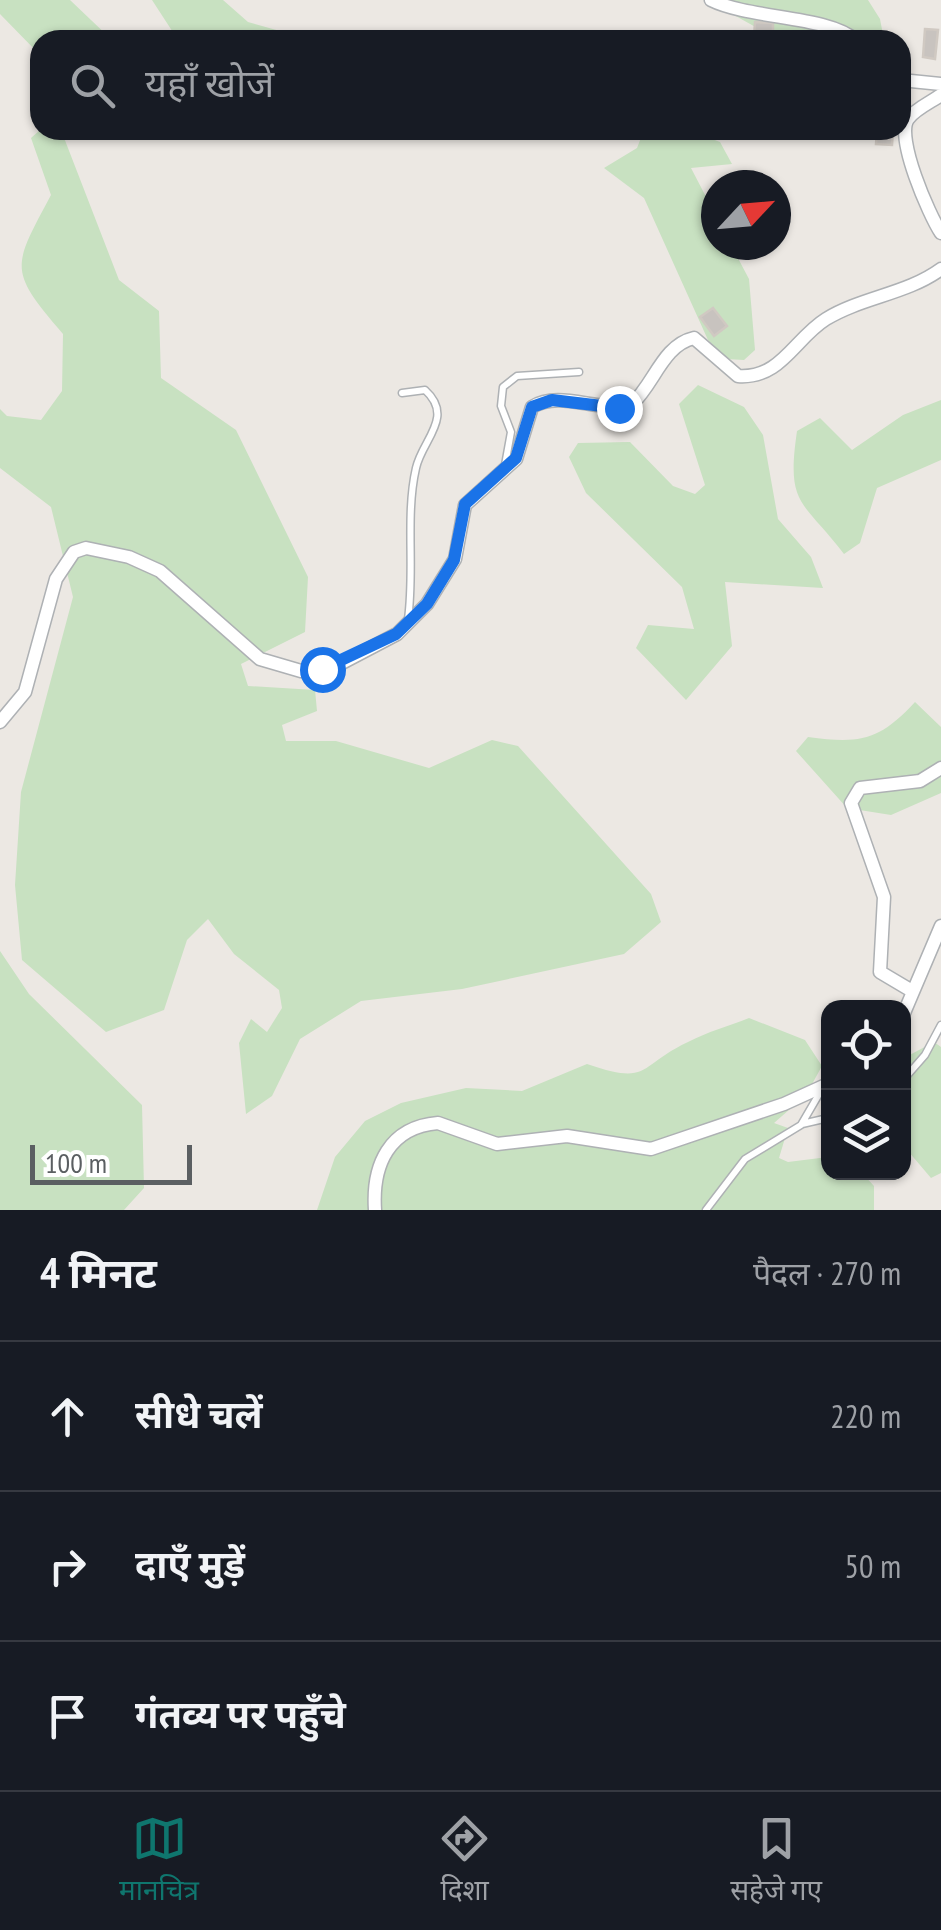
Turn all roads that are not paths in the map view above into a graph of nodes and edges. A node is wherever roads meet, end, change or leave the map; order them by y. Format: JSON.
{"nodes":[{"id":1,"x":711,"y":0,"type":"edge"},
{"id":2,"x":840,"y":30,"type":"edge"},
{"id":3,"x":911,"y":81,"type":"edge"},
{"id":4,"x":941,"y":84,"type":"edge"},
{"id":5,"x":941,"y":95,"type":"edge"},
{"id":6,"x":911,"y":116,"type":"edge"},
{"id":7,"x":905,"y":140,"type":"edge"},
{"id":8,"x":941,"y":233,"type":"edge"},
{"id":9,"x":941,"y":270,"type":"edge"},
{"id":10,"x":579,"y":372,"type":"dead end"},
{"id":11,"x":402,"y":393,"type":"dead end"},
{"id":12,"x":505,"y":472,"type":"junction"},
{"id":13,"x":407,"y":625,"type":"junction"},
{"id":14,"x":0,"y":722,"type":"edge"},
{"id":15,"x":941,"y":768,"type":"edge"},
{"id":16,"x":941,"y":926,"type":"edge"},
{"id":17,"x":912,"y":990,"type":"junction"},
{"id":18,"x":909,"y":1000,"type":"edge"},
{"id":19,"x":941,"y":1025,"type":"edge"},
{"id":20,"x":911,"y":1071,"type":"edge"},
{"id":21,"x":821,"y":1088,"type":"edge"},
{"id":22,"x":823,"y":1090,"type":"edge"},
{"id":23,"x":821,"y":1120,"type":"edge"},
{"id":24,"x":801,"y":1125,"type":"junction"},
{"id":25,"x":375,"y":1210,"type":"edge"},
{"id":26,"x":706,"y":1210,"type":"edge"}],
"edges":[{"from":1,"to":2,"type":"street"},
{"from":3,"to":4,"type":"street"},
{"from":5,"to":6,"type":"street"},
{"from":7,"to":8,"type":"street"},
{"from":9,"to":12,"type":"street"},
{"from":10,"to":12,"type":"lane"},
{"from":11,"to":13,"type":"lane"},
{"from":12,"to":13,"type":"street"},
{"from":13,"to":14,"type":"street"},
{"from":15,"to":17,"type":"street"},
{"from":16,"to":17,"type":"street"},
{"from":17,"to":18,"type":"street"},
{"from":19,"to":20,"type":"lane"},
{"from":21,"to":25,"type":"street"},
{"from":22,"to":24,"type":"lane"},
{"from":23,"to":24,"type":"lane"},
{"from":24,"to":26,"type":"lane"}]}
